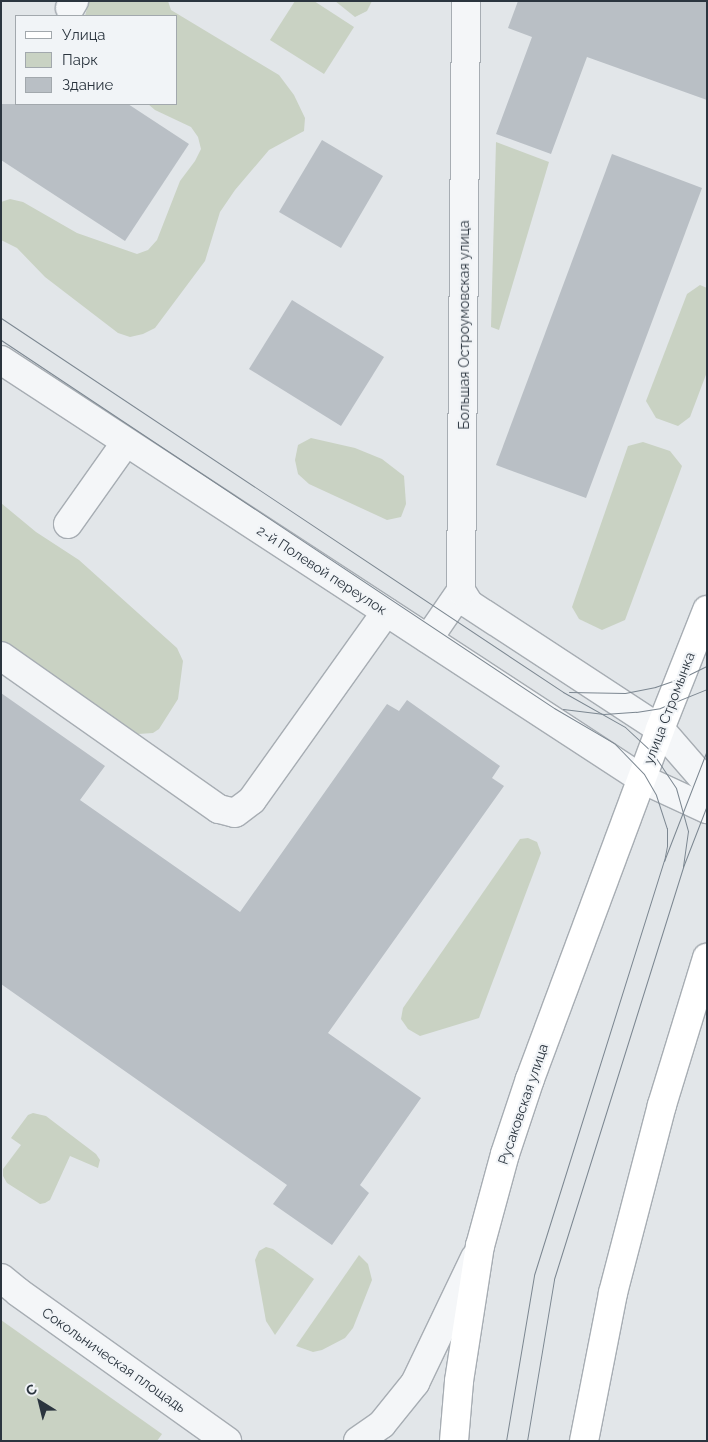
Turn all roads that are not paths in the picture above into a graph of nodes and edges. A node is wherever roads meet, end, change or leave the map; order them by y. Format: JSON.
{"nodes":[{"id":1,"x":466,"y":1,"type":"edge"},
{"id":2,"x":1,"y":360,"type":"edge"},
{"id":3,"x":126,"y":442,"type":"junction"},
{"id":4,"x":68,"y":524,"type":"dead end"},
{"id":5,"x":462,"y":591,"type":"junction"},
{"id":6,"x":707,"y":610,"type":"edge"},
{"id":7,"x":386,"y":612,"type":"junction"},
{"id":8,"x":428,"y":639,"type":"junction"},
{"id":9,"x":1,"y":656,"type":"edge"},
{"id":10,"x":660,"y":729,"type":"junction"},
{"id":11,"x":642,"y":779,"type":"junction"},
{"id":12,"x":707,"y":783,"type":"edge"},
{"id":13,"x":707,"y":809,"type":"edge"},
{"id":14,"x":707,"y":958,"type":"edge"},
{"id":15,"x":480,"y":1246,"type":"junction"},
{"id":16,"x":1,"y":1278,"type":"edge"},
{"id":17,"x":227,"y":1441,"type":"edge"},
{"id":18,"x":358,"y":1441,"type":"edge"},
{"id":19,"x":454,"y":1441,"type":"edge"},
{"id":20,"x":584,"y":1441,"type":"edge"}],
"edges":[{"from":1,"to":5,"type":"street","name":"Большая Остроумовская улица"},
{"from":2,"to":3,"type":"street","name":"2-й Полевой переулок"},
{"from":3,"to":4,"type":"street"},
{"from":3,"to":7,"type":"street","name":"2-й Полевой переулок"},
{"from":5,"to":8,"type":"street"},
{"from":5,"to":10,"type":"street"},
{"from":6,"to":10,"type":"main road","name":"улица Стромынка"},
{"from":7,"to":8,"type":"street","name":"2-й Полевой переулок"},
{"from":7,"to":9,"type":"street"},
{"from":8,"to":11,"type":"street","name":"2-й Полевой переулок"},
{"from":10,"to":11,"type":"main road","name":"улица Стромынка"},
{"from":10,"to":12,"type":"street"},
{"from":11,"to":13,"type":"street","name":"2-й Полевой переулок"},
{"from":11,"to":15,"type":"main road","name":"Русаковская улица"},
{"from":14,"to":20,"type":"main road"},
{"from":15,"to":18,"type":"street"},
{"from":15,"to":19,"type":"main road","name":"Русаковская улица"},
{"from":16,"to":17,"type":"street","name":"Сокольническая площадь"}]}
